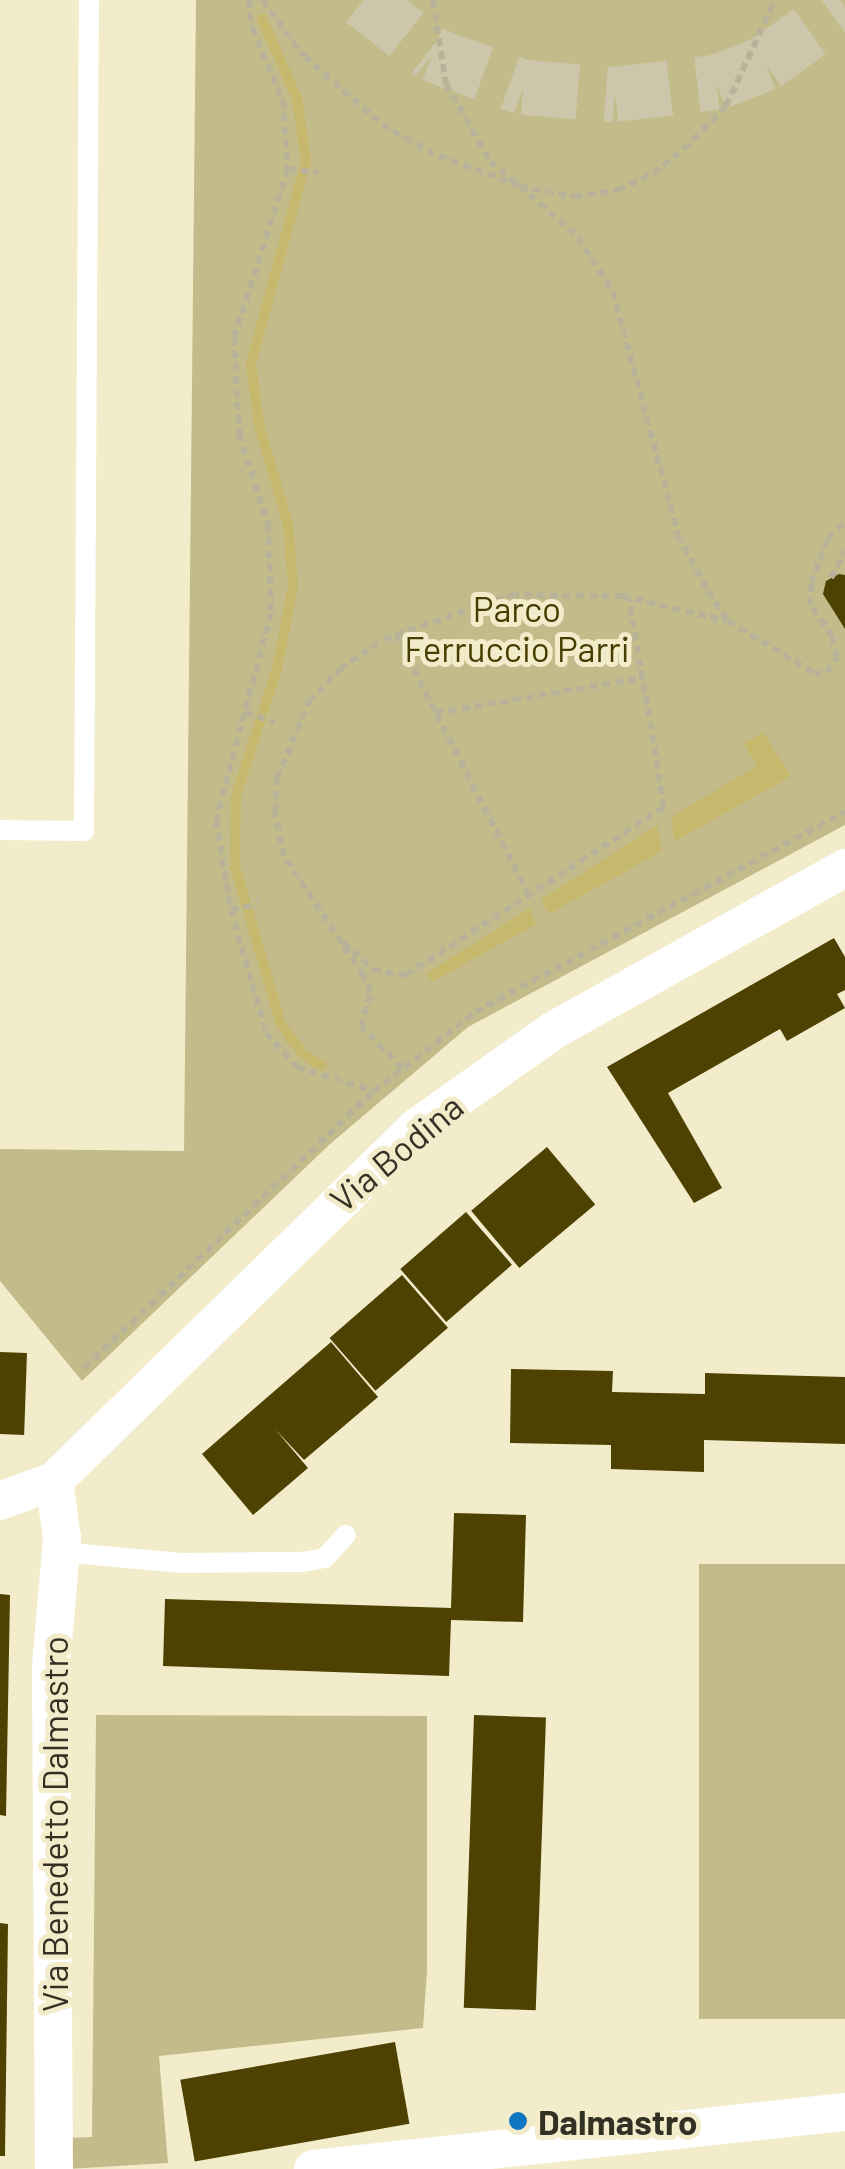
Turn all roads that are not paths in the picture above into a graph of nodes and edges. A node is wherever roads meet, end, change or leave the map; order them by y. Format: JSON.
{"nodes":[{"id":1,"x":89,"y":0,"type":"edge"},
{"id":2,"x":0,"y":830,"type":"edge"},
{"id":3,"x":845,"y":868,"type":"edge"},
{"id":4,"x":54,"y":1480,"type":"junction"},
{"id":5,"x":0,"y":1501,"type":"edge"},
{"id":6,"x":346,"y":1535,"type":"dead end"},
{"id":7,"x":60,"y":1552,"type":"junction"},
{"id":8,"x":845,"y":2112,"type":"edge"},
{"id":9,"x":374,"y":2166,"type":"edge"},
{"id":10,"x":54,"y":2169,"type":"edge"},
{"id":11,"x":314,"y":2169,"type":"edge"}],
"edges":[{"from":1,"to":2,"type":"lane"},
{"from":3,"to":4,"type":"street","name":"Via Bodina"},
{"from":4,"to":5,"type":"street","name":"Via Bodina"},
{"from":4,"to":7,"type":"street","name":"Via Benedetto Dalmastro"},
{"from":6,"to":7,"type":"lane"},
{"from":7,"to":10,"type":"street","name":"Via Benedetto Dalmastro"},
{"from":8,"to":9,"type":"street"},
{"from":9,"to":11,"type":"street"}]}
